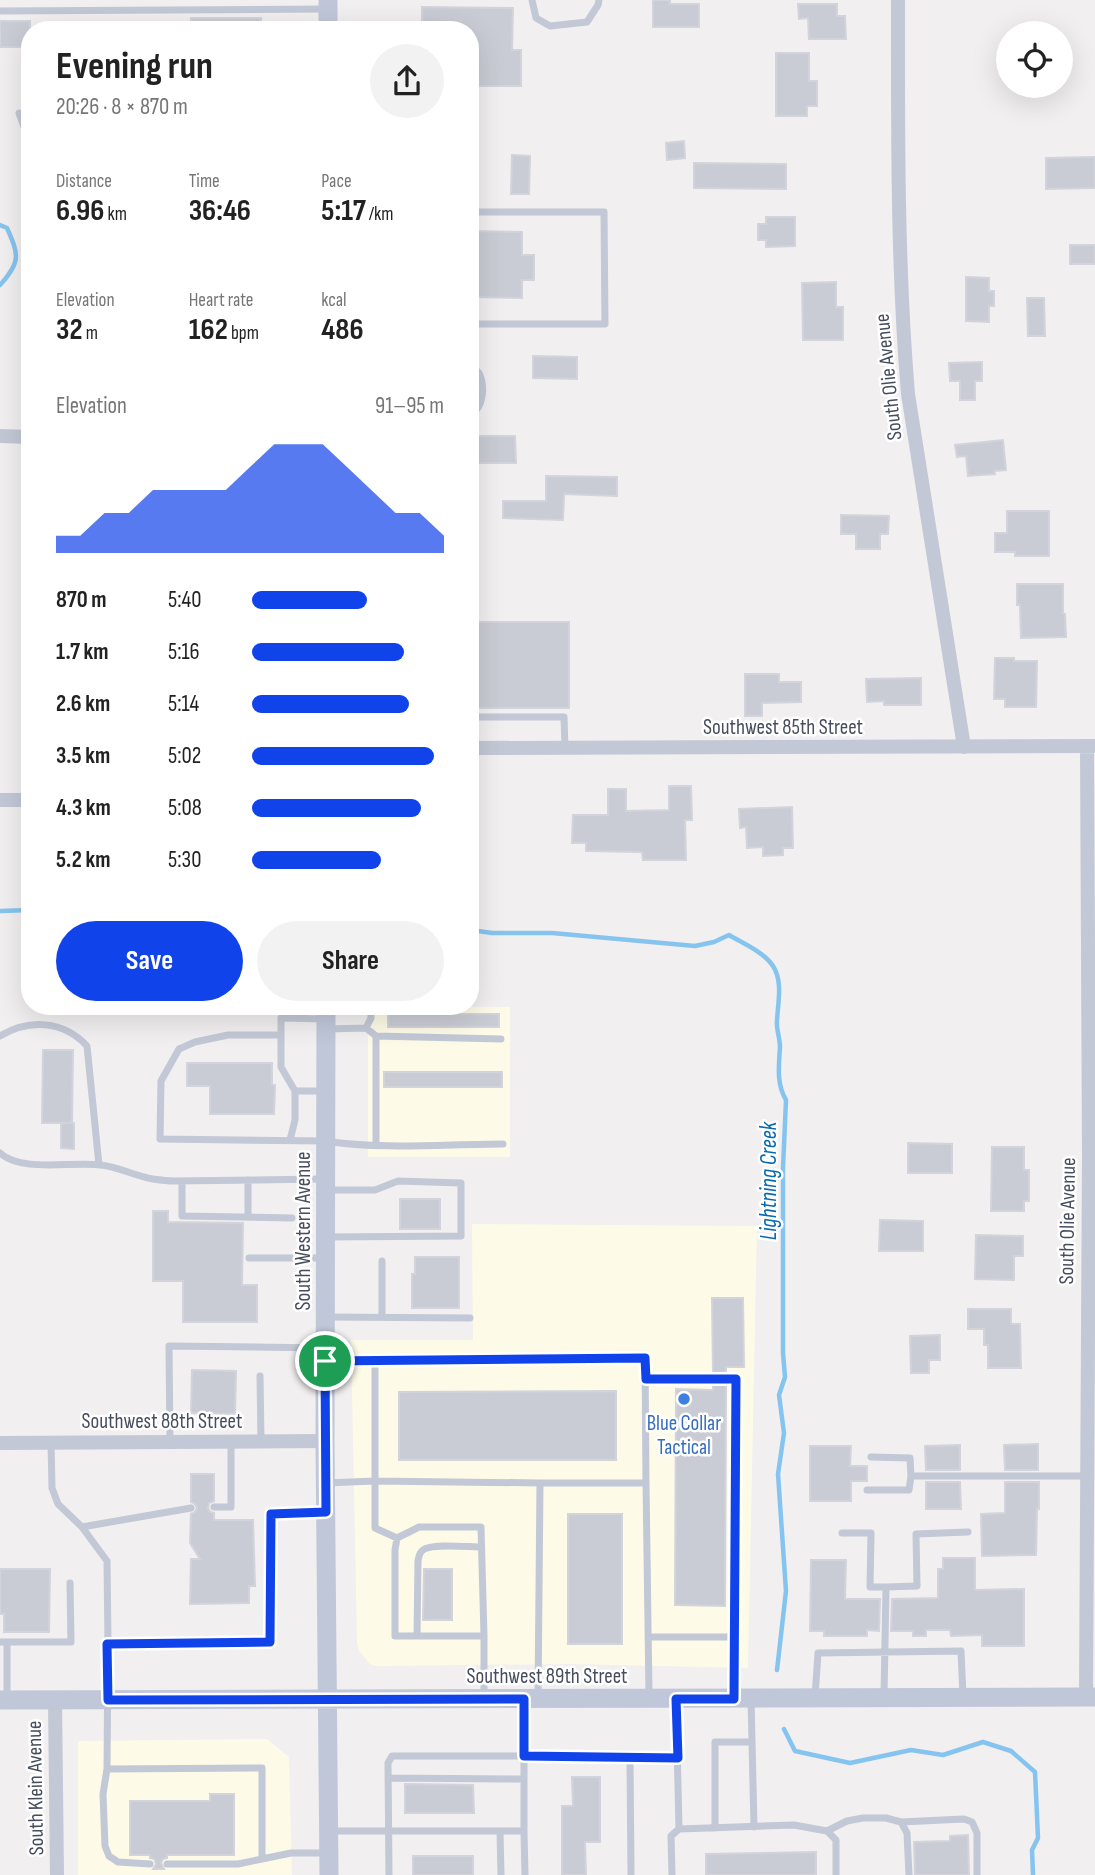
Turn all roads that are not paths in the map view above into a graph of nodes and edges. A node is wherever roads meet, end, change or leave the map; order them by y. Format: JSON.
{"nodes":[{"id":1,"x":136,"y":0,"type":"edge"},
{"id":2,"x":231,"y":0,"type":"edge"},
{"id":3,"x":266,"y":0,"type":"edge"},
{"id":4,"x":532,"y":0,"type":"edge"},
{"id":5,"x":599,"y":0,"type":"edge"},
{"id":6,"x":898,"y":0,"type":"edge"},
{"id":7,"x":328,"y":4,"type":"edge"},
{"id":8,"x":267,"y":9,"type":"junction"},
{"id":9,"x":136,"y":10,"type":"junction"},
{"id":10,"x":231,"y":10,"type":"junction"},
{"id":11,"x":0,"y":11,"type":"edge"},
{"id":12,"x":19,"y":113,"type":"dead end"},
{"id":13,"x":21,"y":118,"type":"edge"},
{"id":14,"x":479,"y":212,"type":"edge"},
{"id":15,"x":479,"y":324,"type":"edge"},
{"id":16,"x":479,"y":376,"type":"edge"},
{"id":17,"x":479,"y":406,"type":"edge"},
{"id":18,"x":0,"y":436,"type":"edge"},
{"id":19,"x":21,"y":437,"type":"edge"},
{"id":20,"x":479,"y":717,"type":"edge"},
{"id":21,"x":1091,"y":746,"type":"edge"},
{"id":22,"x":964,"y":747,"type":"junction"},
{"id":23,"x":479,"y":748,"type":"edge"},
{"id":24,"x":565,"y":748,"type":"junction"},
{"id":25,"x":0,"y":800,"type":"edge"},
{"id":26,"x":21,"y":800,"type":"edge"},
{"id":27,"x":371,"y":1015,"type":"edge"},
{"id":28,"x":326,"y":1018,"type":"edge"},
{"id":29,"x":366,"y":1028,"type":"junction"},
{"id":30,"x":281,"y":1035,"type":"junction"},
{"id":31,"x":0,"y":1036,"type":"edge"},
{"id":32,"x":376,"y":1036,"type":"junction"},
{"id":33,"x":501,"y":1039,"type":"dead end"},
{"id":34,"x":295,"y":1091,"type":"junction"},
{"id":35,"x":326,"y":1091,"type":"junction"},
{"id":36,"x":290,"y":1140,"type":"junction"},
{"id":37,"x":326,"y":1141,"type":"junction"},
{"id":38,"x":502,"y":1144,"type":"dead end"},
{"id":39,"x":376,"y":1145,"type":"junction"},
{"id":40,"x":0,"y":1153,"type":"edge"},
{"id":41,"x":99,"y":1165,"type":"junction"},
{"id":42,"x":248,"y":1180,"type":"junction"},
{"id":43,"x":182,"y":1181,"type":"junction"},
{"id":44,"x":325,"y":1184,"type":"junction"},
{"id":45,"x":248,"y":1217,"type":"junction"},
{"id":46,"x":292,"y":1218,"type":"dead end"},
{"id":47,"x":325,"y":1237,"type":"junction"},
{"id":48,"x":249,"y":1258,"type":"dead end"},
{"id":49,"x":325,"y":1258,"type":"junction"},
{"id":50,"x":382,"y":1261,"type":"dead end"},
{"id":51,"x":325,"y":1317,"type":"junction"},
{"id":52,"x":382,"y":1317,"type":"junction"},
{"id":53,"x":470,"y":1318,"type":"dead end"},
{"id":54,"x":325,"y":1355,"type":"junction"},
{"id":55,"x":375,"y":1360,"type":"junction"},
{"id":56,"x":260,"y":1376,"type":"dead end"},
{"id":57,"x":646,"y":1379,"type":"junction"},
{"id":58,"x":325,"y":1441,"type":"junction"},
{"id":59,"x":170,"y":1442,"type":"junction"},
{"id":60,"x":231,"y":1442,"type":"junction"},
{"id":61,"x":261,"y":1442,"type":"junction"},
{"id":62,"x":0,"y":1443,"type":"edge"},
{"id":63,"x":51,"y":1443,"type":"junction"},
{"id":64,"x":871,"y":1457,"type":"dead end"},
{"id":65,"x":911,"y":1476,"type":"junction"},
{"id":66,"x":1087,"y":1476,"type":"junction"},
{"id":67,"x":375,"y":1481,"type":"junction"},
{"id":68,"x":326,"y":1483,"type":"junction"},
{"id":69,"x":540,"y":1483,"type":"junction"},
{"id":70,"x":646,"y":1483,"type":"junction"},
{"id":71,"x":867,"y":1490,"type":"dead end"},
{"id":72,"x":191,"y":1507,"type":"dead end"},
{"id":73,"x":214,"y":1507,"type":"dead end"},
{"id":74,"x":326,"y":1512,"type":"junction"},
{"id":75,"x":82,"y":1527,"type":"junction"},
{"id":76,"x":968,"y":1532,"type":"dead end"},
{"id":77,"x":842,"y":1533,"type":"dead end"},
{"id":78,"x":397,"y":1538,"type":"junction"},
{"id":79,"x":481,"y":1546,"type":"junction"},
{"id":80,"x":70,"y":1583,"type":"dead end"},
{"id":81,"x":886,"y":1587,"type":"junction"},
{"id":82,"x":1090,"y":1608,"type":"edge"},
{"id":83,"x":417,"y":1636,"type":"junction"},
{"id":84,"x":484,"y":1636,"type":"junction"},
{"id":85,"x":648,"y":1637,"type":"junction"},
{"id":86,"x":734,"y":1637,"type":"junction"},
{"id":87,"x":4,"y":1642,"type":"edge"},
{"id":88,"x":107,"y":1644,"type":"junction"},
{"id":89,"x":885,"y":1652,"type":"junction"},
{"id":90,"x":1090,"y":1697,"type":"edge"},
{"id":91,"x":742,"y":1698,"type":"junction"},
{"id":92,"x":815,"y":1698,"type":"junction"},
{"id":93,"x":884,"y":1698,"type":"junction"},
{"id":94,"x":963,"y":1698,"type":"junction"},
{"id":95,"x":484,"y":1699,"type":"junction"},
{"id":96,"x":531,"y":1699,"type":"junction"},
{"id":97,"x":649,"y":1699,"type":"junction"},
{"id":98,"x":676,"y":1699,"type":"junction"},
{"id":99,"x":4,"y":1700,"type":"edge"},
{"id":100,"x":55,"y":1700,"type":"junction"},
{"id":101,"x":108,"y":1700,"type":"junction"},
{"id":102,"x":328,"y":1700,"type":"junction"},
{"id":103,"x":752,"y":1742,"type":"junction"},
{"id":104,"x":524,"y":1756,"type":"junction"},
{"id":105,"x":629,"y":1758,"type":"junction"},
{"id":106,"x":678,"y":1758,"type":"junction"},
{"id":107,"x":107,"y":1769,"type":"junction"},
{"id":108,"x":388,"y":1778,"type":"junction"},
{"id":109,"x":524,"y":1779,"type":"junction"},
{"id":110,"x":901,"y":1822,"type":"junction"},
{"id":111,"x":754,"y":1827,"type":"junction"},
{"id":112,"x":715,"y":1828,"type":"junction"},
{"id":113,"x":680,"y":1829,"type":"junction"},
{"id":114,"x":329,"y":1831,"type":"junction"},
{"id":115,"x":388,"y":1831,"type":"junction"},
{"id":116,"x":500,"y":1831,"type":"junction"},
{"id":117,"x":524,"y":1831,"type":"junction"},
{"id":118,"x":827,"y":1831,"type":"junction"},
{"id":119,"x":329,"y":1853,"type":"junction"},
{"id":120,"x":262,"y":1859,"type":"junction"},
{"id":121,"x":150,"y":1864,"type":"dead end"},
{"id":122,"x":167,"y":1864,"type":"dead end"},
{"id":123,"x":57,"y":1875,"type":"edge"},
{"id":124,"x":329,"y":1875,"type":"edge"},
{"id":125,"x":389,"y":1875,"type":"edge"},
{"id":126,"x":501,"y":1875,"type":"edge"},
{"id":127,"x":525,"y":1875,"type":"edge"},
{"id":128,"x":631,"y":1875,"type":"edge"},
{"id":129,"x":672,"y":1875,"type":"edge"},
{"id":130,"x":836,"y":1875,"type":"edge"},
{"id":131,"x":908,"y":1875,"type":"edge"},
{"id":132,"x":977,"y":1875,"type":"edge"}],
"edges":[{"from":1,"to":9,"type":"lane"},
{"from":2,"to":10,"type":"lane"},
{"from":3,"to":8,"type":"lane"},
{"from":4,"to":5,"type":"lane"},
{"from":6,"to":22,"type":"street","name":"South Olie Avenue"},
{"from":7,"to":8,"type":"lane"},
{"from":8,"to":10,"type":"lane"},
{"from":9,"to":10,"type":"lane"},
{"from":9,"to":11,"type":"lane"},
{"from":12,"to":13,"type":"lane"},
{"from":14,"to":15,"type":"lane"},
{"from":16,"to":17,"type":"lane"},
{"from":18,"to":19,"type":"street"},
{"from":20,"to":24,"type":"lane"},
{"from":21,"to":22,"type":"street","name":"Southwest 85th Street"},
{"from":21,"to":66,"type":"street","name":"South Olie Avenue"},
{"from":22,"to":24,"type":"street","name":"Southwest 85th Street"},
{"from":23,"to":24,"type":"street","name":"Southwest 85th Street"},
{"from":25,"to":26,"type":"street"},
{"from":27,"to":29,"type":"lane"},
{"from":28,"to":29,"type":"lane"},
{"from":28,"to":30,"type":"lane"},
{"from":28,"to":35,"type":"main road","name":"South Western Avenue"},
{"from":29,"to":32,"type":"lane"},
{"from":30,"to":34,"type":"lane"},
{"from":30,"to":36,"type":"lane"},
{"from":31,"to":41,"type":"lane"},
{"from":32,"to":33,"type":"lane"},
{"from":32,"to":39,"type":"lane"},
{"from":34,"to":35,"type":"lane"},
{"from":34,"to":36,"type":"lane"},
{"from":35,"to":37,"type":"main road","name":"South Western Avenue"},
{"from":36,"to":37,"type":"lane"},
{"from":37,"to":39,"type":"lane"},
{"from":37,"to":44,"type":"main road","name":"South Western Avenue"},
{"from":38,"to":39,"type":"lane"},
{"from":40,"to":41,"type":"lane"},
{"from":41,"to":43,"type":"lane"},
{"from":42,"to":43,"type":"lane"},
{"from":42,"to":44,"type":"lane"},
{"from":42,"to":45,"type":"lane"},
{"from":43,"to":45,"type":"lane"},
{"from":44,"to":47,"type":"main road","name":"South Western Avenue"},
{"from":44,"to":47,"type":"lane"},
{"from":45,"to":46,"type":"lane"},
{"from":47,"to":49,"type":"main road","name":"South Western Avenue"},
{"from":48,"to":49,"type":"lane"},
{"from":49,"to":51,"type":"main road","name":"South Western Avenue"},
{"from":50,"to":52,"type":"lane"},
{"from":51,"to":52,"type":"lane"},
{"from":51,"to":54,"type":"main road","name":"South Western Avenue"},
{"from":52,"to":53,"type":"lane"},
{"from":54,"to":55,"type":"lane"},
{"from":54,"to":58,"type":"main road","name":"South Western Avenue"},
{"from":54,"to":59,"type":"lane"},
{"from":55,"to":57,"type":"lane"},
{"from":55,"to":67,"type":"lane"},
{"from":56,"to":61,"type":"lane"},
{"from":57,"to":70,"type":"lane"},
{"from":57,"to":86,"type":"lane"},
{"from":58,"to":61,"type":"street","name":"Southwest 88th Street"},
{"from":58,"to":68,"type":"main road","name":"South Western Avenue"},
{"from":59,"to":60,"type":"street","name":"Southwest 88th Street"},
{"from":59,"to":63,"type":"street","name":"Southwest 88th Street"},
{"from":60,"to":61,"type":"street","name":"Southwest 88th Street"},
{"from":60,"to":73,"type":"lane"},
{"from":62,"to":63,"type":"street","name":"Southwest 88th Street"},
{"from":63,"to":75,"type":"lane"},
{"from":64,"to":65,"type":"lane"},
{"from":65,"to":66,"type":"lane"},
{"from":65,"to":71,"type":"lane"},
{"from":66,"to":82,"type":"street","name":"South Olie Avenue"},
{"from":67,"to":68,"type":"lane"},
{"from":67,"to":69,"type":"lane"},
{"from":67,"to":78,"type":"lane"},
{"from":68,"to":74,"type":"main road","name":"South Western Avenue"},
{"from":69,"to":70,"type":"lane"},
{"from":69,"to":96,"type":"lane"},
{"from":70,"to":85,"type":"lane"},
{"from":72,"to":75,"type":"lane"},
{"from":74,"to":88,"type":"lane"},
{"from":74,"to":102,"type":"main road","name":"South Western Avenue"},
{"from":75,"to":88,"type":"lane"},
{"from":76,"to":81,"type":"lane"},
{"from":77,"to":81,"type":"lane"},
{"from":78,"to":79,"type":"lane"},
{"from":78,"to":83,"type":"lane"},
{"from":79,"to":83,"type":"lane"},
{"from":79,"to":84,"type":"lane"},
{"from":80,"to":87,"type":"lane"},
{"from":81,"to":89,"type":"lane"},
{"from":82,"to":90,"type":"street","name":"South Olie Avenue"},
{"from":83,"to":84,"type":"lane"},
{"from":84,"to":95,"type":"lane"},
{"from":85,"to":86,"type":"lane"},
{"from":85,"to":97,"type":"lane"},
{"from":86,"to":91,"type":"lane"},
{"from":87,"to":99,"type":"lane"},
{"from":88,"to":101,"type":"lane"},
{"from":89,"to":92,"type":"lane"},
{"from":89,"to":93,"type":"lane"},
{"from":89,"to":94,"type":"lane"},
{"from":90,"to":94,"type":"main road","name":"Southwest 89th Street"},
{"from":91,"to":92,"type":"main road","name":"Southwest 89th Street"},
{"from":91,"to":98,"type":"main road","name":"Southwest 89th Street"},
{"from":91,"to":103,"type":"lane"},
{"from":92,"to":93,"type":"main road","name":"Southwest 89th Street"},
{"from":93,"to":94,"type":"main road","name":"Southwest 89th Street"},
{"from":95,"to":96,"type":"main road","name":"Southwest 89th Street"},
{"from":95,"to":102,"type":"main road","name":"Southwest 89th Street"},
{"from":96,"to":97,"type":"main road","name":"Southwest 89th Street"},
{"from":96,"to":104,"type":"lane"},
{"from":97,"to":98,"type":"main road","name":"Southwest 89th Street"},
{"from":98,"to":106,"type":"lane"},
{"from":99,"to":100,"type":"main road","name":"Southwest 89th Street"},
{"from":100,"to":101,"type":"main road","name":"Southwest 89th Street"},
{"from":100,"to":123,"type":"street","name":"South Klein Avenue"},
{"from":101,"to":102,"type":"main road","name":"Southwest 89th Street"},
{"from":101,"to":107,"type":"lane"},
{"from":102,"to":114,"type":"main road","name":"South Western Avenue"},
{"from":103,"to":111,"type":"lane"},
{"from":103,"to":112,"type":"lane"},
{"from":104,"to":105,"type":"lane"},
{"from":104,"to":108,"type":"lane"},
{"from":104,"to":109,"type":"lane"},
{"from":105,"to":106,"type":"lane"},
{"from":105,"to":128,"type":"lane"},
{"from":106,"to":113,"type":"lane"},
{"from":107,"to":120,"type":"lane"},
{"from":107,"to":121,"type":"lane"},
{"from":108,"to":109,"type":"lane"},
{"from":108,"to":115,"type":"lane"},
{"from":109,"to":117,"type":"lane"},
{"from":110,"to":118,"type":"lane"},
{"from":110,"to":131,"type":"lane"},
{"from":110,"to":132,"type":"lane"},
{"from":111,"to":112,"type":"lane"},
{"from":111,"to":118,"type":"lane"},
{"from":112,"to":113,"type":"lane"},
{"from":113,"to":129,"type":"lane"},
{"from":114,"to":115,"type":"lane"},
{"from":114,"to":119,"type":"main road","name":"South Western Avenue"},
{"from":115,"to":116,"type":"lane"},
{"from":115,"to":125,"type":"lane"},
{"from":116,"to":117,"type":"lane"},
{"from":116,"to":126,"type":"lane"},
{"from":117,"to":127,"type":"lane"},
{"from":118,"to":130,"type":"lane"},
{"from":119,"to":120,"type":"lane"},
{"from":119,"to":124,"type":"main road","name":"South Western Avenue"},
{"from":120,"to":122,"type":"lane"}]}
